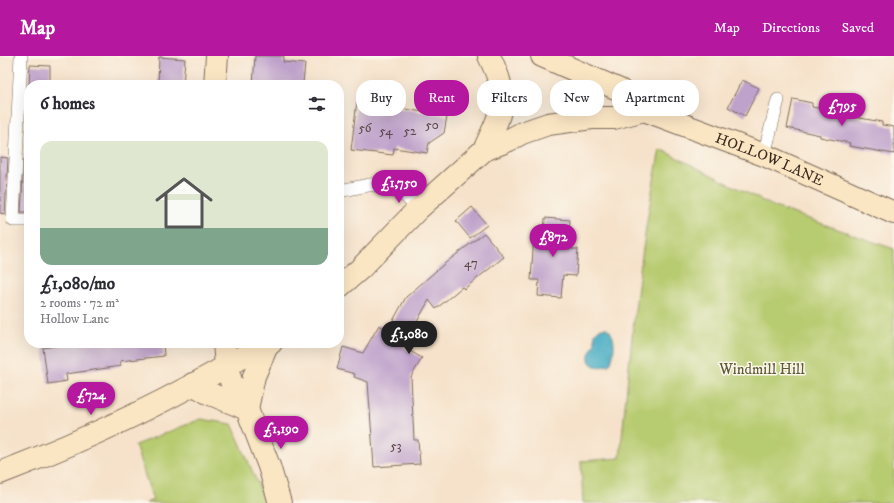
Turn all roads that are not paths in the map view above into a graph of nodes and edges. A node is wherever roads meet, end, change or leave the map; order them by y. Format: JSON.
{"nodes":[{"id":1,"x":21,"y":56,"type":"edge"},
{"id":2,"x":217,"y":56,"type":"edge"},
{"id":3,"x":489,"y":56,"type":"edge"},
{"id":4,"x":542,"y":56,"type":"edge"},
{"id":5,"x":215,"y":80,"type":"edge"},
{"id":6,"x":612,"y":86,"type":"edge"},
{"id":7,"x":778,"y":100,"type":"dead end"},
{"id":8,"x":622,"y":116,"type":"edge"},
{"id":9,"x":660,"y":116,"type":"edge"},
{"id":10,"x":484,"y":150,"type":"junction"},
{"id":11,"x":764,"y":155,"type":"junction"},
{"id":12,"x":344,"y":190,"type":"edge"},
{"id":13,"x":418,"y":209,"type":"junction"},
{"id":14,"x":894,"y":213,"type":"edge"},
{"id":15,"x":24,"y":220,"type":"edge"},
{"id":16,"x":344,"y":283,"type":"edge"},
{"id":17,"x":224,"y":348,"type":"edge"},
{"id":18,"x":259,"y":348,"type":"edge"},
{"id":19,"x":267,"y":348,"type":"edge"},
{"id":20,"x":226,"y":366,"type":"junction"},
{"id":21,"x":192,"y":384,"type":"junction"},
{"id":22,"x":247,"y":409,"type":"junction"},
{"id":23,"x":0,"y":473,"type":"edge"},
{"id":24,"x":280,"y":503,"type":"edge"}],
"edges":[{"from":1,"to":15,"type":"lane"},
{"from":2,"to":5,"type":"street"},
{"from":3,"to":10,"type":"street"},
{"from":4,"to":6,"type":"street","name":"HOLLOW LANE"},
{"from":7,"to":11,"type":"lane"},
{"from":8,"to":10,"type":"street"},
{"from":9,"to":11,"type":"street","name":"HOLLOW LANE"},
{"from":10,"to":13,"type":"street"},
{"from":11,"to":14,"type":"street","name":"HOLLOW LANE"},
{"from":12,"to":13,"type":"lane"},
{"from":13,"to":16,"type":"street"},
{"from":17,"to":20,"type":"street"},
{"from":18,"to":20,"type":"street"},
{"from":19,"to":22,"type":"street"},
{"from":20,"to":21,"type":"street"},
{"from":20,"to":22,"type":"street"},
{"from":21,"to":22,"type":"street"},
{"from":21,"to":23,"type":"street"},
{"from":22,"to":24,"type":"street"}]}
